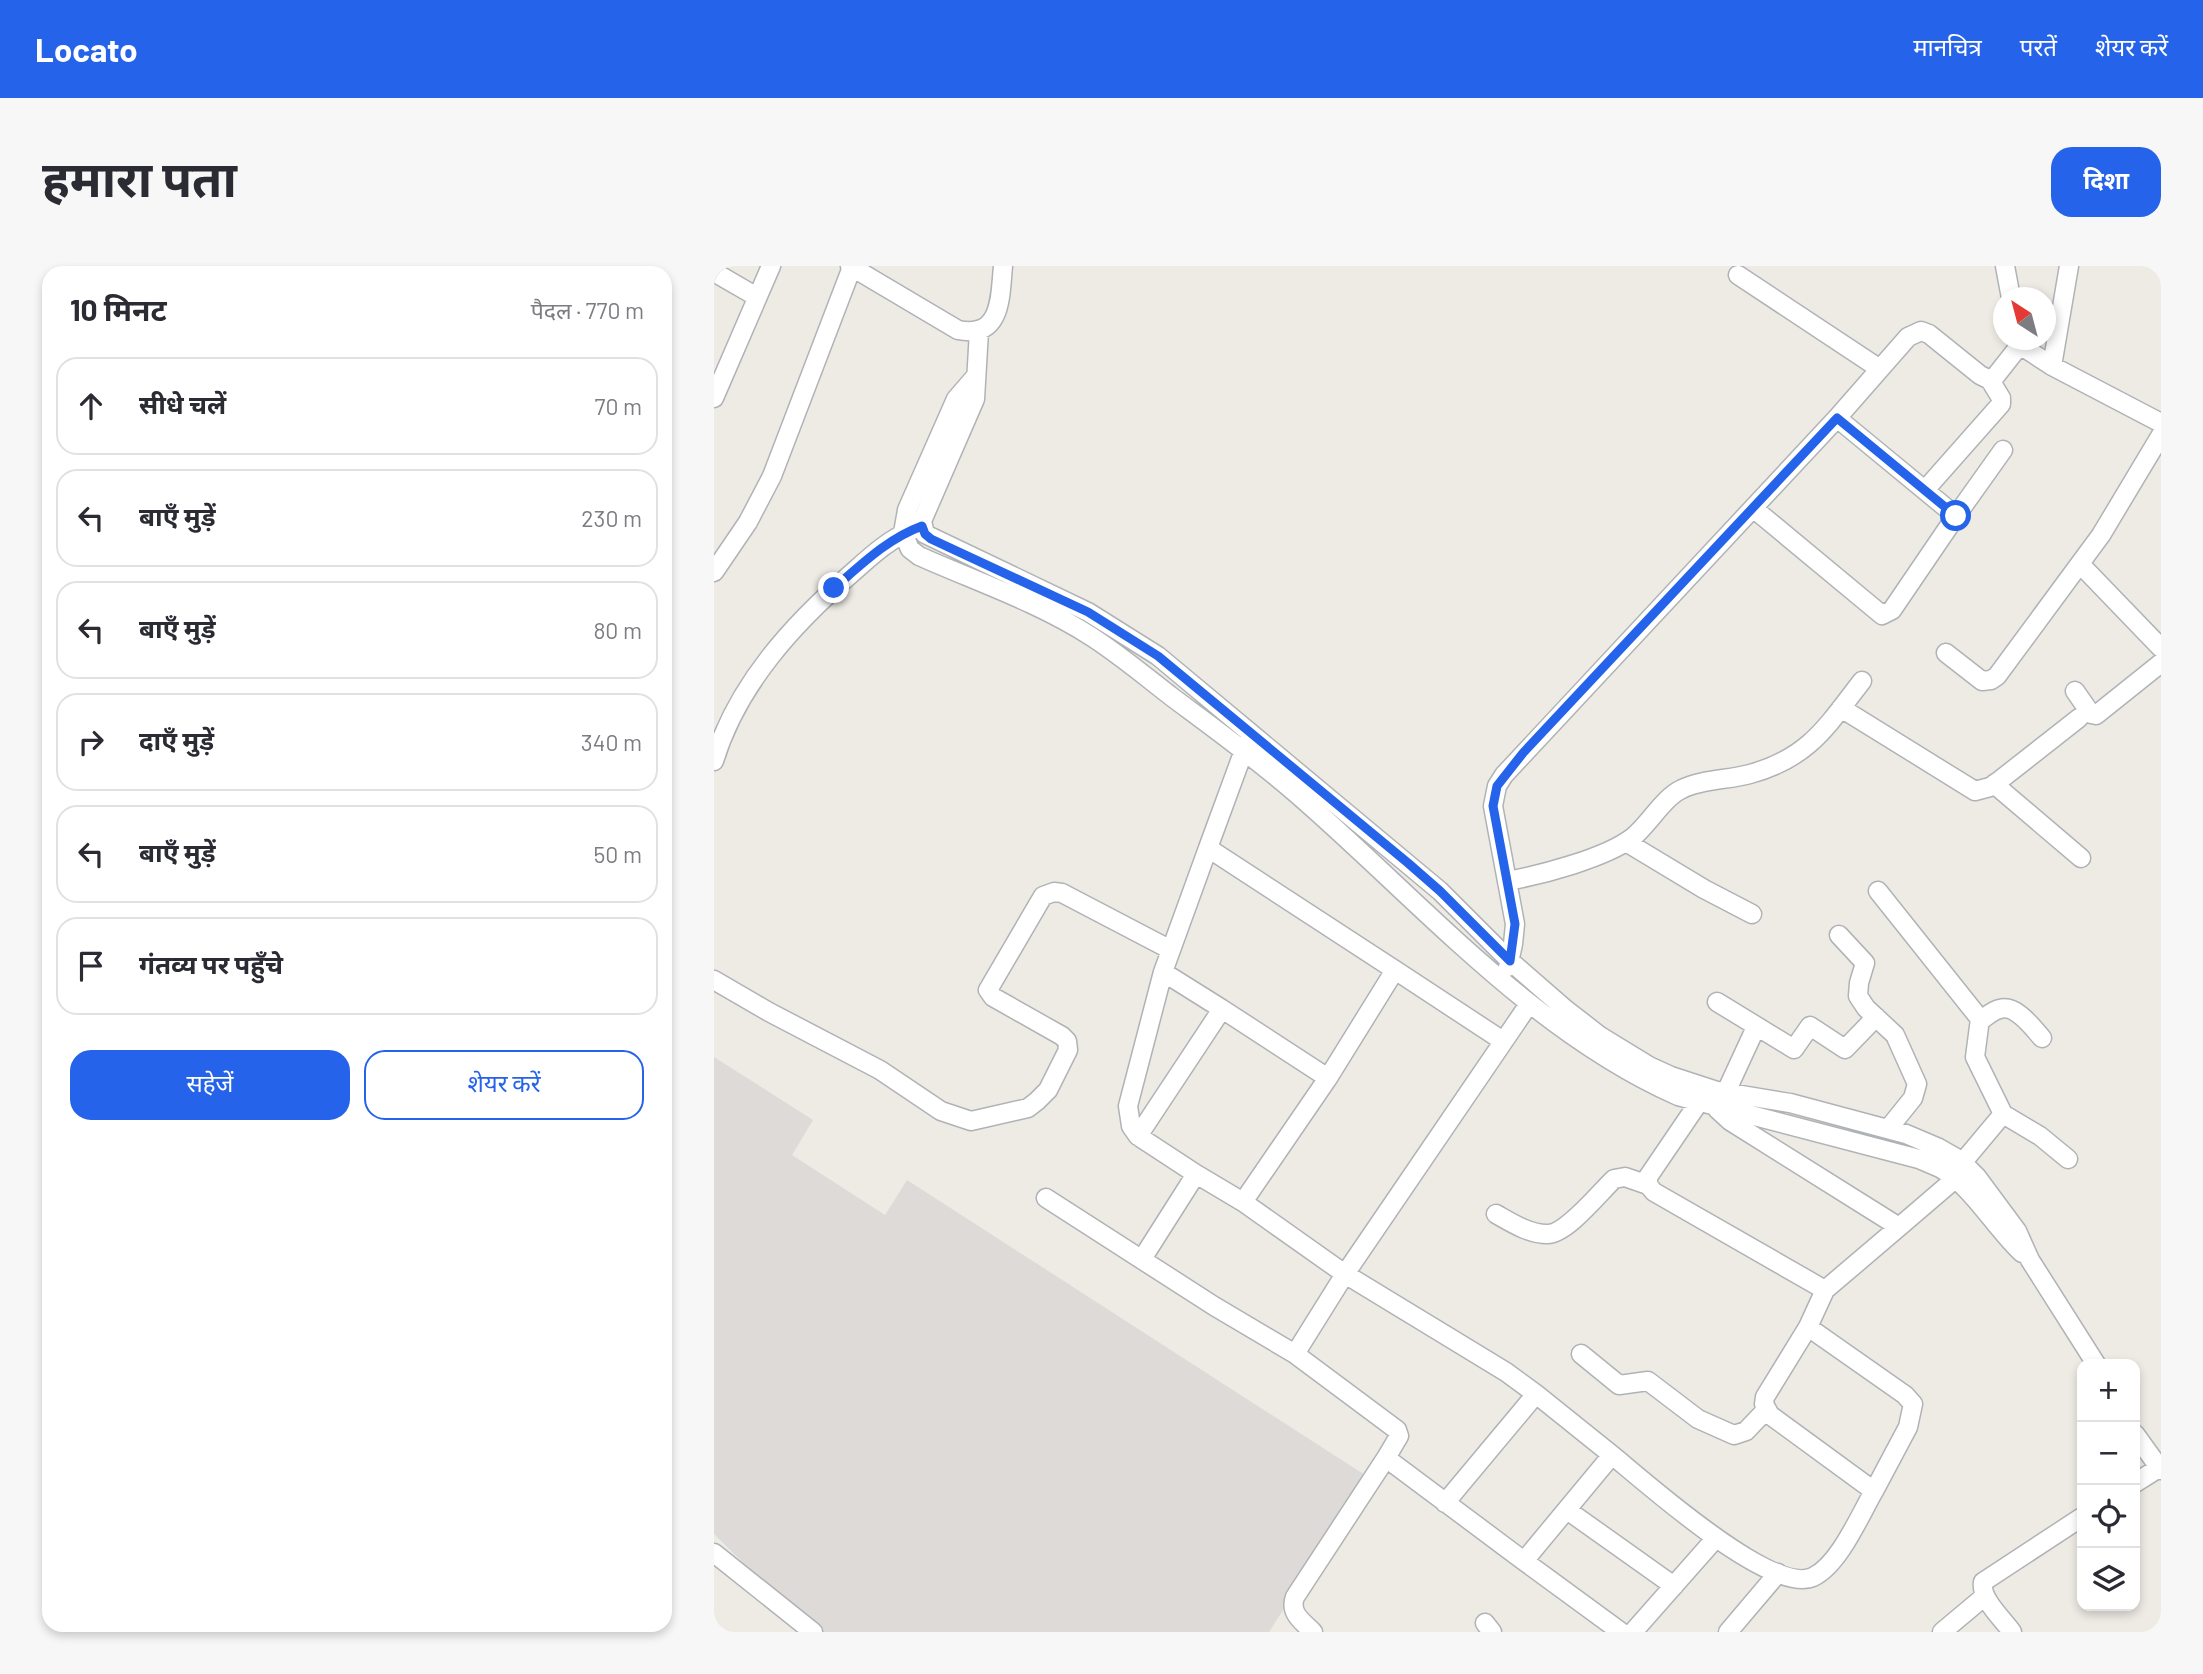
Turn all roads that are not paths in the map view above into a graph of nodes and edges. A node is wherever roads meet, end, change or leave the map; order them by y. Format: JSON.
{"nodes":[{"id":1,"x":771,"y":266,"type":"edge"},
{"id":2,"x":851,"y":266,"type":"edge"},
{"id":3,"x":1003,"y":266,"type":"edge"},
{"id":4,"x":2005,"y":266,"type":"edge"},
{"id":5,"x":2069,"y":266,"type":"edge"},
{"id":6,"x":714,"y":272,"type":"edge"},
{"id":7,"x":1738,"y":275,"type":"dead end"},
{"id":8,"x":2009,"y":287,"type":"edge"},
{"id":9,"x":757,"y":297,"type":"junction"},
{"id":10,"x":979,"y":331,"type":"junction"},
{"id":11,"x":2013,"y":350,"type":"edge"},
{"id":12,"x":2030,"y":350,"type":"edge"},
{"id":13,"x":2052,"y":366,"type":"junction"},
{"id":14,"x":1880,"y":369,"type":"junction"},
{"id":15,"x":975,"y":377,"type":"junction"},
{"id":16,"x":1990,"y":380,"type":"junction"},
{"id":17,"x":714,"y":398,"type":"edge"},
{"id":18,"x":1837,"y":418,"type":"junction"},
{"id":19,"x":2161,"y":423,"type":"edge"},
{"id":20,"x":2158,"y":448,"type":"edge"},
{"id":21,"x":2003,"y":450,"type":"dead end"},
{"id":22,"x":1925,"y":490,"type":"junction"},
{"id":23,"x":1753,"y":508,"type":"junction"},
{"id":24,"x":1956,"y":516,"type":"junction"},
{"id":25,"x":922,"y":526,"type":"junction"},
{"id":26,"x":903,"y":533,"type":"junction"},
{"id":27,"x":2081,"y":565,"type":"junction"},
{"id":28,"x":714,"y":572,"type":"edge"},
{"id":29,"x":2161,"y":648,"type":"edge"},
{"id":30,"x":1946,"y":653,"type":"dead end"},
{"id":31,"x":2161,"y":663,"type":"edge"},
{"id":32,"x":1862,"y":681,"type":"dead end"},
{"id":33,"x":2075,"y":691,"type":"dead end"},
{"id":34,"x":1841,"y":708,"type":"junction"},
{"id":35,"x":2080,"y":718,"type":"dead end"},
{"id":36,"x":1251,"y":733,"type":"junction"},
{"id":37,"x":1244,"y":751,"type":"junction"},
{"id":38,"x":714,"y":761,"type":"edge"},
{"id":39,"x":1994,"y":784,"type":"junction"},
{"id":40,"x":1626,"y":842,"type":"junction"},
{"id":41,"x":1208,"y":848,"type":"junction"},
{"id":42,"x":2081,"y":858,"type":"dead end"},
{"id":43,"x":1408,"y":863,"type":"junction"},
{"id":44,"x":1507,"y":881,"type":"junction"},
{"id":45,"x":1395,"y":883,"type":"junction"},
{"id":46,"x":1878,"y":891,"type":"dead end"},
{"id":47,"x":1752,"y":915,"type":"dead end"},
{"id":48,"x":1839,"y":935,"type":"dead end"},
{"id":49,"x":1160,"y":945,"type":"junction"},
{"id":50,"x":1510,"y":961,"type":"junction"},
{"id":51,"x":1395,"y":971,"type":"junction"},
{"id":52,"x":1163,"y":972,"type":"junction"},
{"id":53,"x":714,"y":980,"type":"edge"},
{"id":54,"x":1503,"y":980,"type":"junction"},
{"id":55,"x":1717,"y":1002,"type":"dead end"},
{"id":56,"x":1529,"y":1004,"type":"junction"},
{"id":57,"x":1222,"y":1009,"type":"junction"},
{"id":58,"x":1877,"y":1017,"type":"junction"},
{"id":59,"x":1980,"y":1021,"type":"junction"},
{"id":60,"x":1756,"y":1027,"type":"junction"},
{"id":61,"x":2042,"y":1038,"type":"dead end"},
{"id":62,"x":1503,"y":1041,"type":"junction"},
{"id":63,"x":1328,"y":1078,"type":"junction"},
{"id":64,"x":1726,"y":1092,"type":"junction"},
{"id":65,"x":1705,"y":1098,"type":"junction"},
{"id":66,"x":2003,"y":1114,"type":"junction"},
{"id":67,"x":1888,"y":1129,"type":"junction"},
{"id":68,"x":1138,"y":1136,"type":"junction"},
{"id":69,"x":2068,"y":1158,"type":"dead end"},
{"id":70,"x":1959,"y":1171,"type":"junction"},
{"id":71,"x":1196,"y":1174,"type":"junction"},
{"id":72,"x":1648,"y":1185,"type":"junction"},
{"id":73,"x":1046,"y":1198,"type":"dead end"},
{"id":74,"x":1243,"y":1202,"type":"junction"},
{"id":75,"x":1496,"y":1214,"type":"dead end"},
{"id":76,"x":1899,"y":1227,"type":"junction"},
{"id":77,"x":1142,"y":1259,"type":"junction"},
{"id":78,"x":1345,"y":1275,"type":"junction"},
{"id":79,"x":1825,"y":1290,"type":"junction"},
{"id":80,"x":1808,"y":1327,"type":"junction"},
{"id":81,"x":1295,"y":1354,"type":"junction"},
{"id":82,"x":1581,"y":1354,"type":"dead end"},
{"id":83,"x":2092,"y":1359,"type":"edge"},
{"id":84,"x":1536,"y":1394,"type":"junction"},
{"id":85,"x":1766,"y":1410,"type":"junction"},
{"id":86,"x":2140,"y":1441,"type":"edge"},
{"id":87,"x":1612,"y":1455,"type":"junction"},
{"id":88,"x":1386,"y":1458,"type":"junction"},
{"id":89,"x":2160,"y":1469,"type":"edge"},
{"id":90,"x":2140,"y":1480,"type":"edge"},
{"id":91,"x":1874,"y":1491,"type":"junction"},
{"id":92,"x":1445,"y":1503,"type":"junction"},
{"id":93,"x":1567,"y":1510,"type":"junction"},
{"id":94,"x":2077,"y":1520,"type":"edge"},
{"id":95,"x":1715,"y":1539,"type":"junction"},
{"id":96,"x":714,"y":1553,"type":"edge"},
{"id":97,"x":1524,"y":1561,"type":"junction"},
{"id":98,"x":1778,"y":1573,"type":"junction"},
{"id":99,"x":1674,"y":1586,"type":"junction"},
{"id":100,"x":1985,"y":1595,"type":"junction"},
{"id":101,"x":2006,"y":1630,"type":"edge"},
{"id":102,"x":813,"y":1632,"type":"edge"},
{"id":103,"x":1313,"y":1632,"type":"edge"},
{"id":104,"x":1621,"y":1632,"type":"edge"},
{"id":105,"x":1633,"y":1632,"type":"edge"},
{"id":106,"x":1728,"y":1632,"type":"edge"},
{"id":107,"x":1942,"y":1632,"type":"edge"}],
"edges":[{"from":1,"to":9,"type":"street"},
{"from":2,"to":10,"type":"street"},
{"from":2,"to":28,"type":"street"},
{"from":3,"to":10,"type":"street"},
{"from":4,"to":8,"type":"street"},
{"from":5,"to":13,"type":"street"},
{"from":6,"to":9,"type":"street"},
{"from":7,"to":14,"type":"street"},
{"from":9,"to":17,"type":"street"},
{"from":10,"to":15,"type":"street"},
{"from":11,"to":16,"type":"street"},
{"from":12,"to":13,"type":"street"},
{"from":13,"to":19,"type":"street"},
{"from":14,"to":16,"type":"street"},
{"from":14,"to":18,"type":"street"},
{"from":15,"to":25,"type":"street"},
{"from":15,"to":26,"type":"street"},
{"from":16,"to":22,"type":"street"},
{"from":18,"to":22,"type":"street"},
{"from":18,"to":23,"type":"street"},
{"from":20,"to":27,"type":"street"},
{"from":21,"to":24,"type":"street"},
{"from":22,"to":24,"type":"street"},
{"from":23,"to":24,"type":"street"},
{"from":23,"to":44,"type":"street"},
{"from":25,"to":26,"type":"street"},
{"from":25,"to":36,"type":"street"},
{"from":26,"to":37,"type":"street"},
{"from":26,"to":38,"type":"street"},
{"from":27,"to":29,"type":"street"},
{"from":27,"to":30,"type":"street"},
{"from":31,"to":33,"type":"street"},
{"from":32,"to":34,"type":"street"},
{"from":34,"to":39,"type":"street"},
{"from":34,"to":40,"type":"street"},
{"from":35,"to":39,"type":"street"},
{"from":36,"to":37,"type":"street"},
{"from":36,"to":43,"type":"street"},
{"from":37,"to":41,"type":"street"},
{"from":37,"to":45,"type":"street"},
{"from":39,"to":42,"type":"street"},
{"from":40,"to":44,"type":"street"},
{"from":40,"to":47,"type":"street"},
{"from":41,"to":49,"type":"street"},
{"from":41,"to":51,"type":"street"},
{"from":43,"to":45,"type":"street"},
{"from":43,"to":50,"type":"street"},
{"from":44,"to":50,"type":"street"},
{"from":45,"to":54,"type":"street"},
{"from":46,"to":59,"type":"street"},
{"from":48,"to":58,"type":"street"},
{"from":49,"to":52,"type":"street"},
{"from":49,"to":53,"type":"street"},
{"from":50,"to":54,"type":"street"},
{"from":50,"to":65,"type":"street"},
{"from":51,"to":62,"type":"street"},
{"from":51,"to":63,"type":"street"},
{"from":52,"to":57,"type":"street"},
{"from":52,"to":68,"type":"street"},
{"from":54,"to":56,"type":"street"},
{"from":55,"to":60,"type":"street"},
{"from":56,"to":62,"type":"street"},
{"from":56,"to":65,"type":"street"},
{"from":57,"to":63,"type":"street"},
{"from":57,"to":68,"type":"street"},
{"from":58,"to":60,"type":"street"},
{"from":58,"to":67,"type":"street"},
{"from":59,"to":61,"type":"street"},
{"from":59,"to":66,"type":"street"},
{"from":60,"to":64,"type":"street"},
{"from":62,"to":78,"type":"street"},
{"from":63,"to":74,"type":"street"},
{"from":64,"to":65,"type":"street"},
{"from":64,"to":67,"type":"street"},
{"from":65,"to":70,"type":"street"},
{"from":65,"to":72,"type":"street"},
{"from":65,"to":76,"type":"street"},
{"from":66,"to":69,"type":"street"},
{"from":66,"to":70,"type":"street"},
{"from":67,"to":70,"type":"street"},
{"from":68,"to":71,"type":"street"},
{"from":70,"to":76,"type":"street"},
{"from":70,"to":83,"type":"street"},
{"from":71,"to":74,"type":"street"},
{"from":71,"to":77,"type":"street"},
{"from":72,"to":75,"type":"street"},
{"from":72,"to":79,"type":"street"},
{"from":73,"to":77,"type":"street"},
{"from":74,"to":78,"type":"street"},
{"from":76,"to":79,"type":"street"},
{"from":77,"to":81,"type":"street"},
{"from":78,"to":81,"type":"street"},
{"from":78,"to":84,"type":"street"},
{"from":79,"to":80,"type":"street"},
{"from":80,"to":85,"type":"street"},
{"from":80,"to":91,"type":"street"},
{"from":81,"to":88,"type":"street"},
{"from":82,"to":85,"type":"street"},
{"from":84,"to":87,"type":"street"},
{"from":84,"to":92,"type":"street"},
{"from":85,"to":91,"type":"street"},
{"from":86,"to":89,"type":"street"},
{"from":87,"to":93,"type":"street"},
{"from":87,"to":95,"type":"street"},
{"from":88,"to":92,"type":"street"},
{"from":88,"to":103,"type":"street"},
{"from":89,"to":90,"type":"street"},
{"from":91,"to":98,"type":"street"},
{"from":92,"to":97,"type":"street"},
{"from":93,"to":97,"type":"street"},
{"from":93,"to":99,"type":"street"},
{"from":94,"to":100,"type":"street"},
{"from":95,"to":98,"type":"street"},
{"from":95,"to":99,"type":"street"},
{"from":96,"to":102,"type":"street"},
{"from":97,"to":104,"type":"street"},
{"from":98,"to":106,"type":"street"},
{"from":99,"to":105,"type":"street"},
{"from":100,"to":101,"type":"street"},
{"from":100,"to":107,"type":"street"}]}
